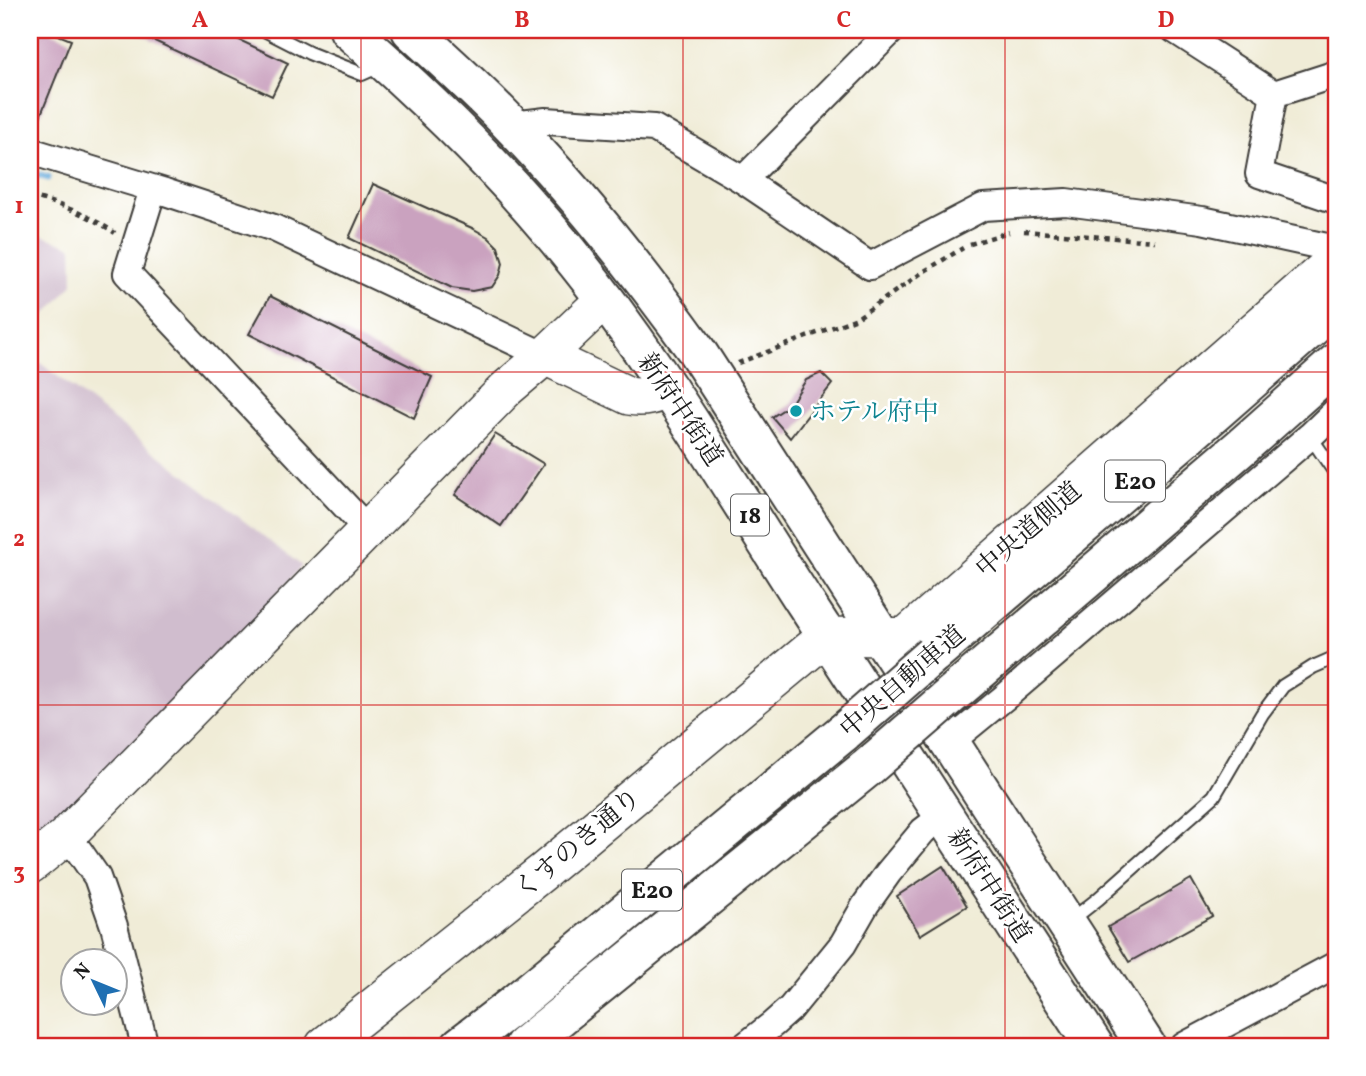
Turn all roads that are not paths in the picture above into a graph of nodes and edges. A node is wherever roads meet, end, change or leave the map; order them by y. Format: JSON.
{"nodes":[{"id":1,"x":264,"y":30,"type":"edge"},
{"id":2,"x":349,"y":30,"type":"edge"},
{"id":3,"x":411,"y":30,"type":"edge"},
{"id":4,"x":892,"y":30,"type":"edge"},
{"id":5,"x":1175,"y":30,"type":"edge"},
{"id":6,"x":386,"y":64,"type":"junction"},
{"id":7,"x":1336,"y":74,"type":"edge"},
{"id":8,"x":1275,"y":94,"type":"junction"},
{"id":9,"x":512,"y":125,"type":"junction"},
{"id":10,"x":30,"y":151,"type":"edge"},
{"id":11,"x":743,"y":180,"type":"junction"},
{"id":12,"x":153,"y":189,"type":"junction"},
{"id":13,"x":1336,"y":200,"type":"edge"},
{"id":14,"x":1336,"y":248,"type":"edge"},
{"id":15,"x":1336,"y":259,"type":"edge"},
{"id":16,"x":605,"y":299,"type":"junction"},
{"id":17,"x":1336,"y":306,"type":"edge"},
{"id":18,"x":545,"y":356,"type":"junction"},
{"id":19,"x":1336,"y":363,"type":"edge"},
{"id":20,"x":669,"y":390,"type":"junction"},
{"id":21,"x":1336,"y":411,"type":"edge"},
{"id":22,"x":1310,"y":436,"type":"junction"},
{"id":23,"x":1336,"y":474,"type":"edge"},
{"id":24,"x":368,"y":530,"type":"junction"},
{"id":25,"x":827,"y":636,"type":"junction"},
{"id":26,"x":882,"y":637,"type":"junction"},
{"id":27,"x":1336,"y":657,"type":"edge"},
{"id":28,"x":950,"y":742,"type":"junction"},
{"id":29,"x":944,"y":815,"type":"junction"},
{"id":30,"x":65,"y":837,"type":"junction"},
{"id":31,"x":30,"y":865,"type":"edge"},
{"id":32,"x":1067,"y":923,"type":"junction"},
{"id":33,"x":1336,"y":965,"type":"edge"},
{"id":34,"x":145,"y":1046,"type":"edge"},
{"id":35,"x":324,"y":1046,"type":"edge"},
{"id":36,"x":460,"y":1046,"type":"edge"},
{"id":37,"x":524,"y":1046,"type":"edge"},
{"id":38,"x":745,"y":1046,"type":"edge"},
{"id":39,"x":1094,"y":1046,"type":"edge"},
{"id":40,"x":1146,"y":1046,"type":"edge"},
{"id":41,"x":1184,"y":1046,"type":"edge"}],
"edges":[{"from":1,"to":6,"type":"lane"},
{"from":2,"to":6,"type":"main road","name":"新府中街道","number":"18"},
{"from":3,"to":9,"type":"main road","name":"新府中街道","number":"18"},
{"from":4,"to":11,"type":"street"},
{"from":5,"to":8,"type":"street"},
{"from":6,"to":16,"type":"main road","name":"新府中街道","number":"18"},
{"from":7,"to":8,"type":"street"},
{"from":8,"to":13,"type":"street"},
{"from":9,"to":11,"type":"street"},
{"from":9,"to":26,"type":"main road","name":"新府中街道","number":"18"},
{"from":10,"to":12,"type":"street"},
{"from":11,"to":14,"type":"street"},
{"from":12,"to":18,"type":"street"},
{"from":12,"to":24,"type":"street"},
{"from":15,"to":26,"type":"street","name":"中央道側道"},
{"from":16,"to":18,"type":"street"},
{"from":16,"to":20,"type":"main road","name":"新府中街道","number":"18"},
{"from":17,"to":36,"type":"main road","name":"中央自動車道","number":"E20","bridge":true},
{"from":18,"to":20,"type":"street"},
{"from":18,"to":24,"type":"street"},
{"from":19,"to":37,"type":"main road","name":"中央自動車道","number":"E20","bridge":true},
{"from":20,"to":25,"type":"main road","name":"新府中街道","number":"18"},
{"from":21,"to":22,"type":"street"},
{"from":22,"to":23,"type":"lane"},
{"from":22,"to":28,"type":"street"},
{"from":24,"to":30,"type":"street"},
{"from":25,"to":26,"type":"street","name":"中央道側道"},
{"from":25,"to":29,"type":"main road","name":"新府中街道","number":"18"},
{"from":25,"to":35,"type":"street","name":"くすのき通り"},
{"from":26,"to":28,"type":"main road","name":"新府中街道","number":"18"},
{"from":27,"to":32,"type":"lane"},
{"from":28,"to":32,"type":"main road","name":"新府中街道","number":"18"},
{"from":29,"to":38,"type":"street"},
{"from":29,"to":39,"type":"main road","name":"新府中街道","number":"18"},
{"from":30,"to":31,"type":"street"},
{"from":30,"to":34,"type":"street"},
{"from":32,"to":40,"type":"main road","name":"新府中街道","number":"18"},
{"from":33,"to":41,"type":"street"}]}
